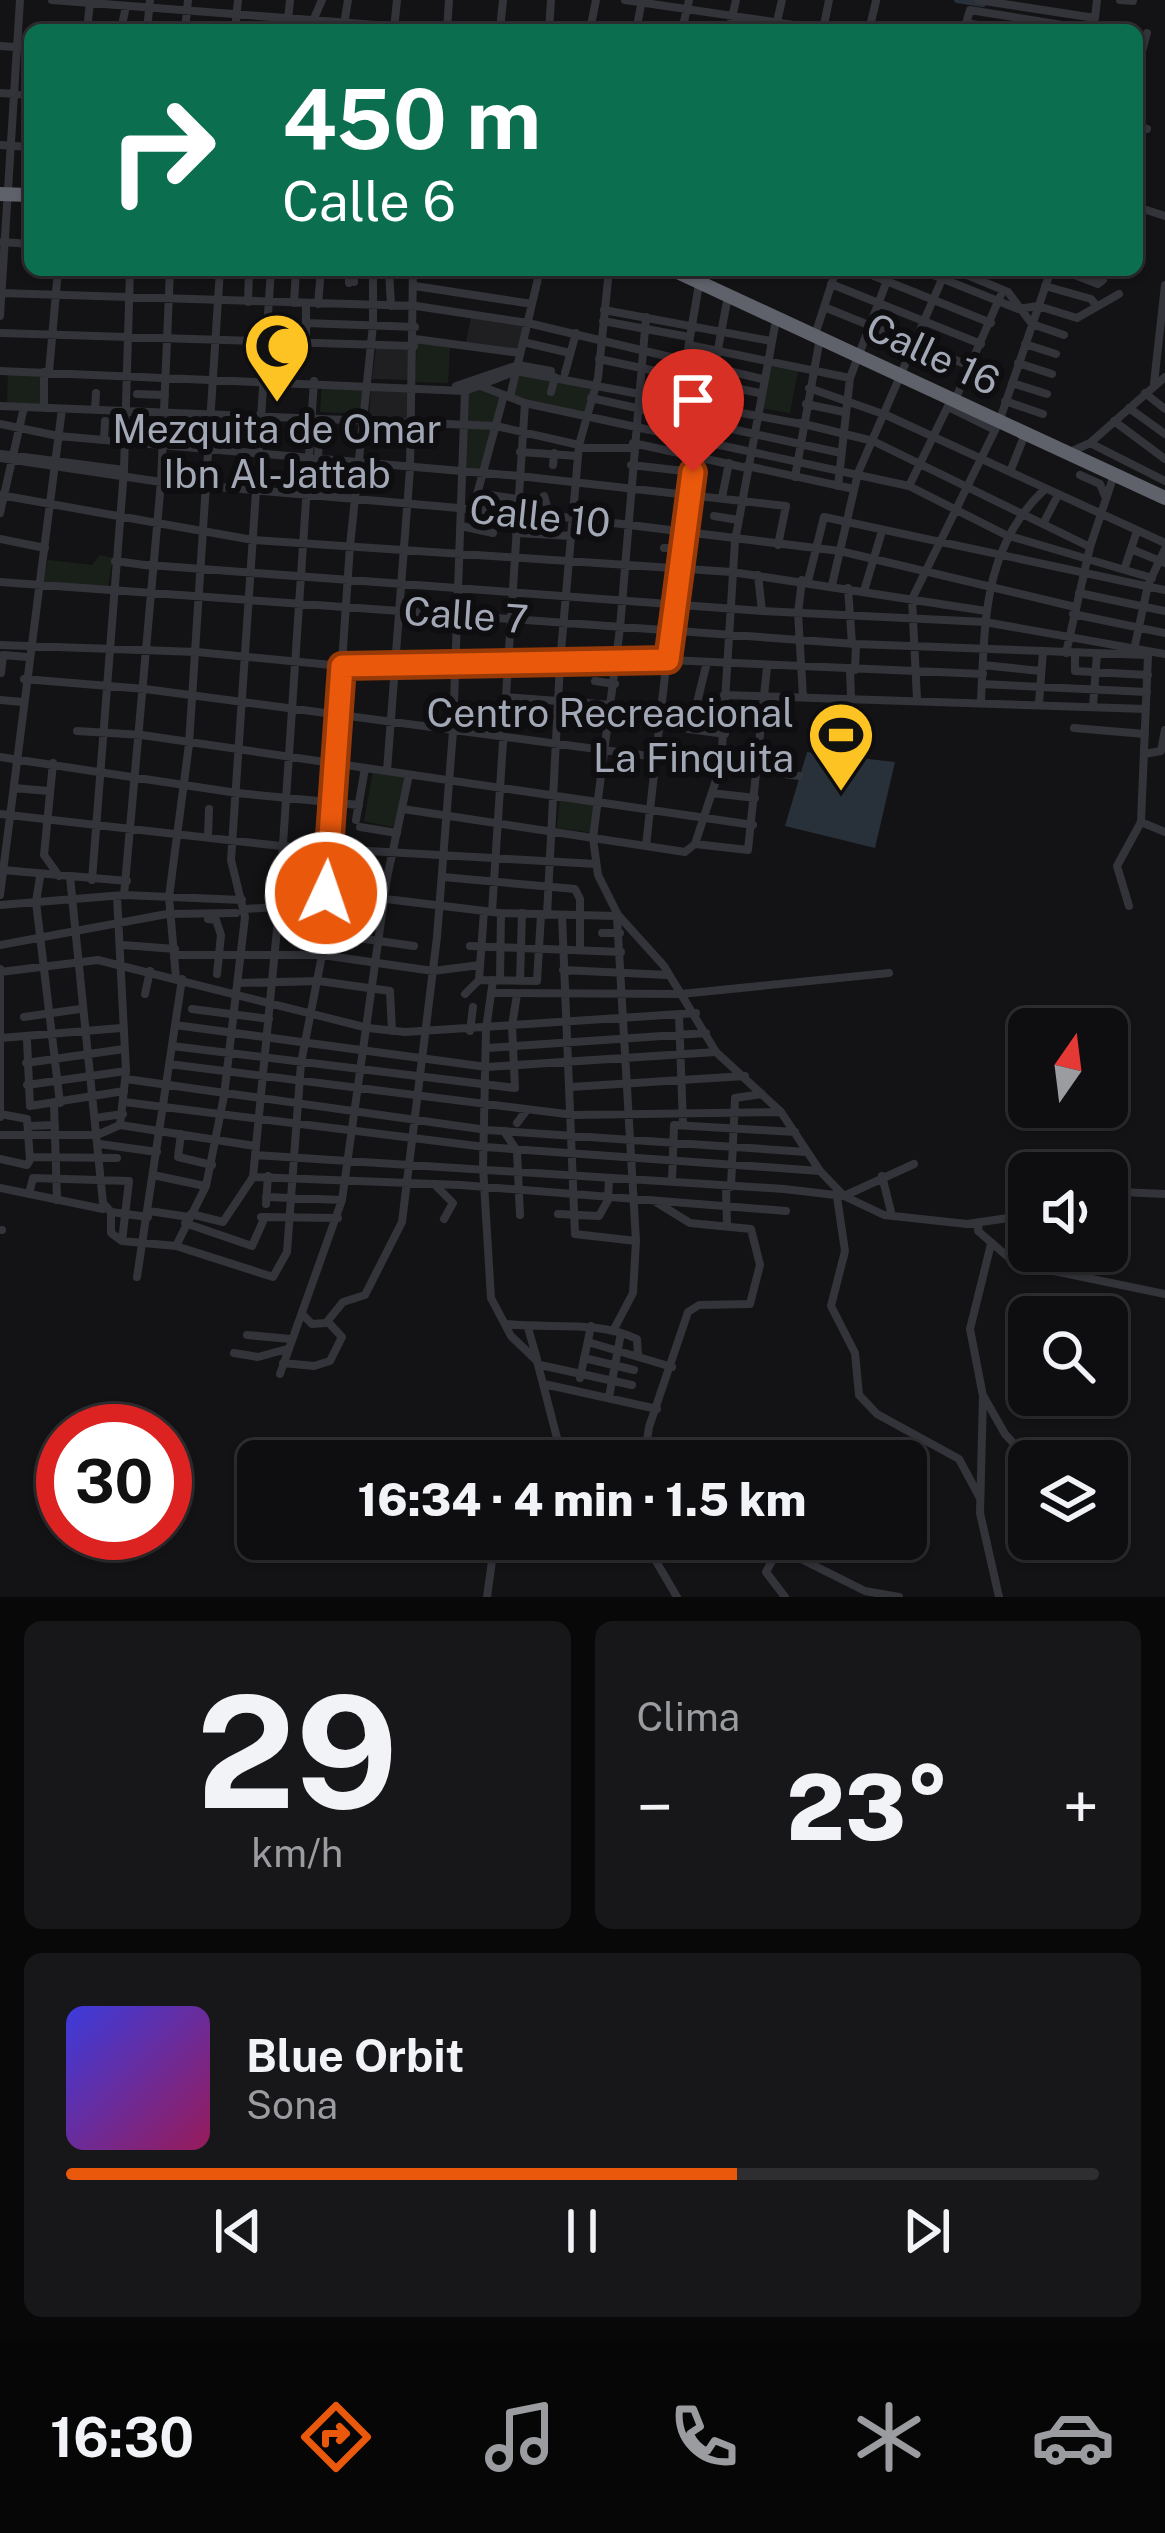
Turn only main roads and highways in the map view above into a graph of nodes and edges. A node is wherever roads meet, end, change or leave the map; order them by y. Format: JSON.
{"nodes":[{"id":1,"x":686,"y":276,"type":"edge"},
{"id":2,"x":1154,"y":482,"type":"edge"},
{"id":3,"x":1165,"y":498,"type":"edge"}],
"edges":[{"from":1,"to":2,"type":"highway","name":"Calle 16"},
{"from":2,"to":3,"type":"highway","name":"Calle 16"}]}
